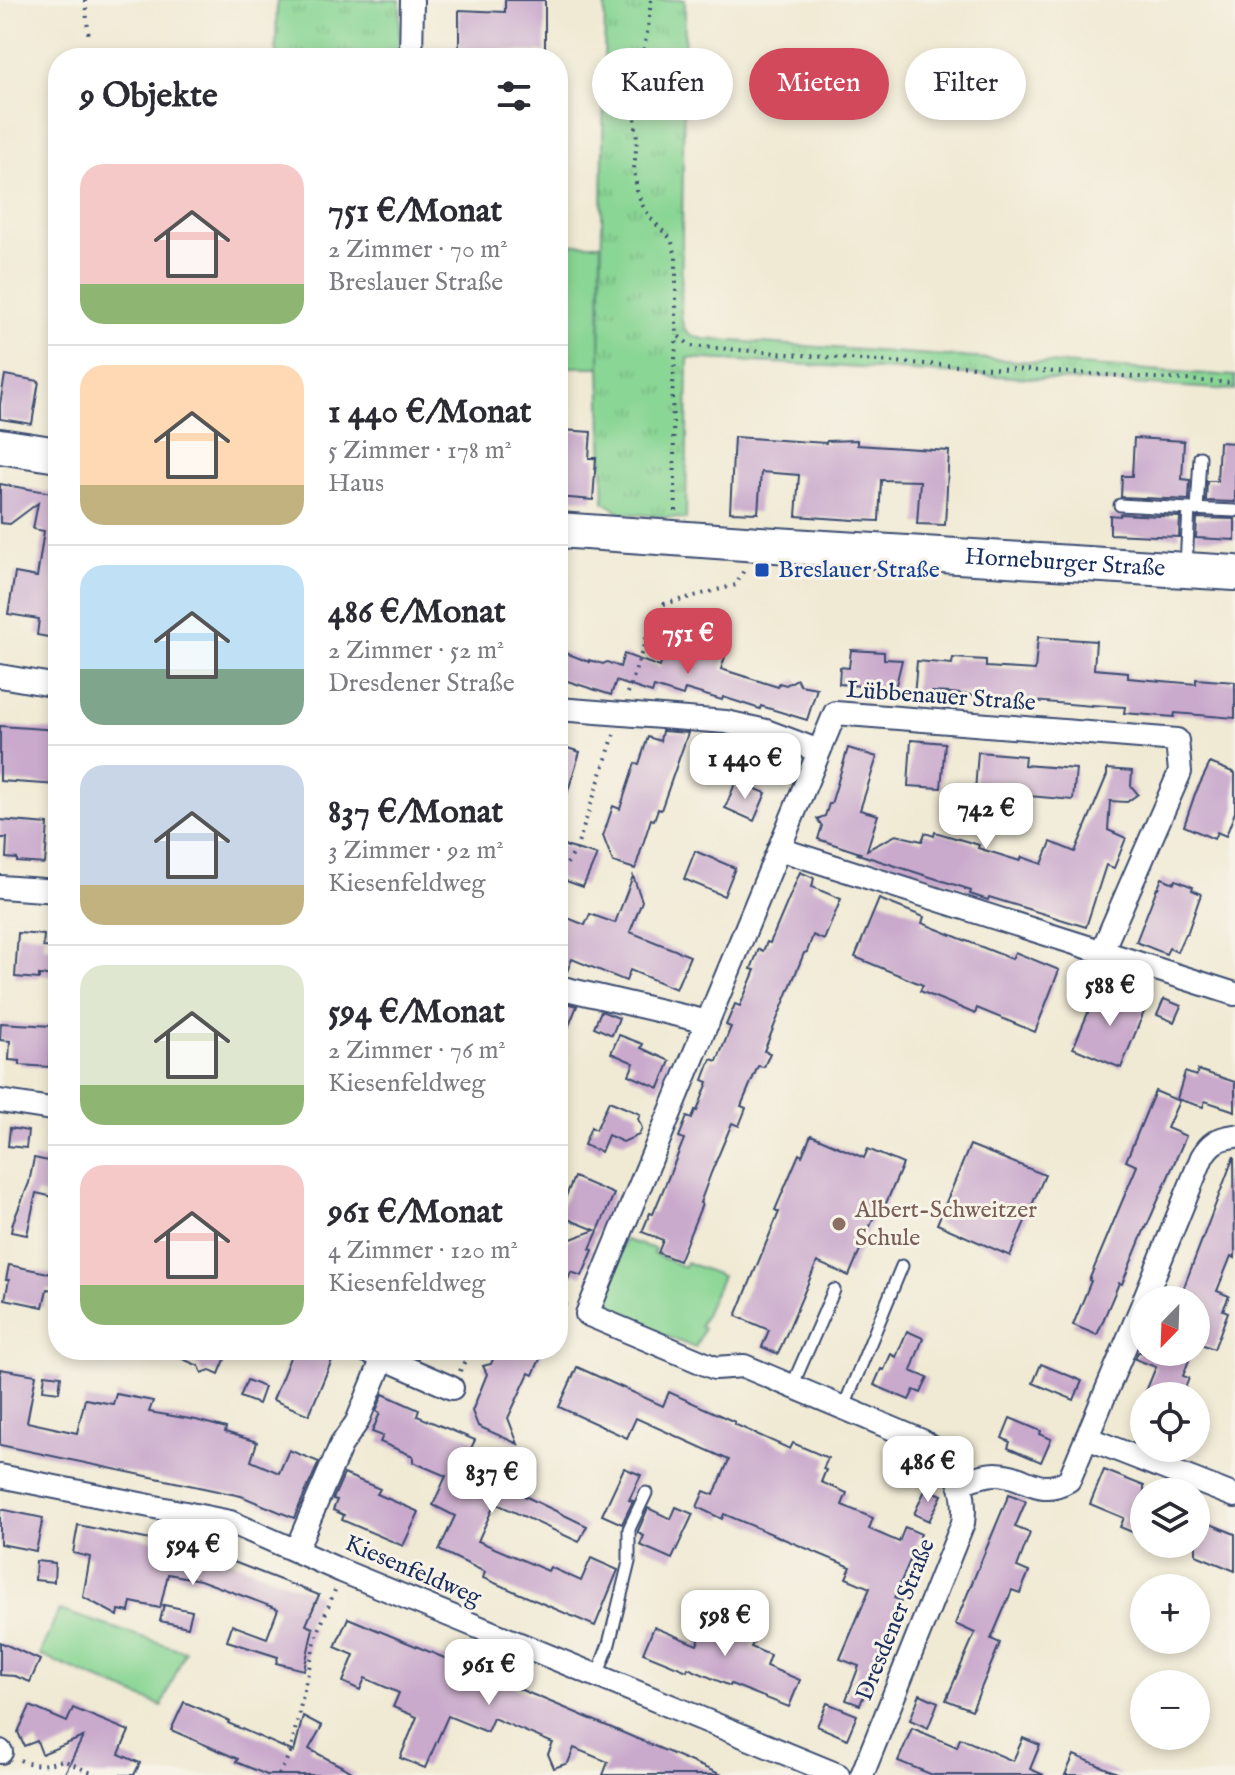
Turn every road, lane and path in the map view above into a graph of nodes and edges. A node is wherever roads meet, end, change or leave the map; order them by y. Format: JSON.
{"nodes":[{"id":1,"x":85,"y":0,"type":"edge"},
{"id":2,"x":412,"y":0,"type":"edge"},
{"id":3,"x":651,"y":0,"type":"edge"},
{"id":4,"x":89,"y":39,"type":"dead end"},
{"id":5,"x":411,"y":48,"type":"edge"},
{"id":6,"x":677,"y":335,"type":"junction"},
{"id":7,"x":1235,"y":383,"type":"edge"},
{"id":8,"x":0,"y":446,"type":"edge"},
{"id":9,"x":48,"y":453,"type":"edge"},
{"id":10,"x":1200,"y":457,"type":"dead end"},
{"id":11,"x":1120,"y":505,"type":"dead end"},
{"id":12,"x":1193,"y":510,"type":"junction"},
{"id":13,"x":1235,"y":511,"type":"edge"},
{"id":14,"x":568,"y":531,"type":"edge"},
{"id":15,"x":677,"y":538,"type":"junction"},
{"id":16,"x":759,"y":544,"type":"junction"},
{"id":17,"x":1186,"y":570,"type":"junction"},
{"id":18,"x":1235,"y":573,"type":"edge"},
{"id":19,"x":0,"y":676,"type":"edge"},
{"id":20,"x":48,"y":684,"type":"edge"},
{"id":21,"x":568,"y":710,"type":"edge"},
{"id":22,"x":621,"y":713,"type":"junction"},
{"id":23,"x":819,"y":751,"type":"junction"},
{"id":24,"x":779,"y":849,"type":"junction"},
{"id":25,"x":568,"y":862,"type":"edge"},
{"id":26,"x":0,"y":887,"type":"edge"},
{"id":27,"x":48,"y":890,"type":"edge"},
{"id":28,"x":1102,"y":951,"type":"junction"},
{"id":29,"x":568,"y":989,"type":"edge"},
{"id":30,"x":1235,"y":994,"type":"edge"},
{"id":31,"x":708,"y":1022,"type":"junction"},
{"id":32,"x":0,"y":1101,"type":"edge"},
{"id":33,"x":48,"y":1108,"type":"edge"},
{"id":34,"x":1235,"y":1136,"type":"edge"},
{"id":35,"x":902,"y":1266,"type":"dead end"},
{"id":36,"x":1150,"y":1286,"type":"edge"},
{"id":37,"x":834,"y":1290,"type":"dead end"},
{"id":38,"x":1130,"y":1334,"type":"edge"},
{"id":39,"x":372,"y":1360,"type":"edge"},
{"id":40,"x":388,"y":1360,"type":"edge"},
{"id":41,"x":792,"y":1386,"type":"junction"},
{"id":42,"x":452,"y":1388,"type":"dead end"},
{"id":43,"x":843,"y":1409,"type":"junction"},
{"id":44,"x":1087,"y":1438,"type":"junction"},
{"id":45,"x":0,"y":1476,"type":"edge"},
{"id":46,"x":960,"y":1483,"type":"junction"},
{"id":47,"x":646,"y":1493,"type":"dead end"},
{"id":48,"x":1235,"y":1496,"type":"edge"},
{"id":49,"x":296,"y":1550,"type":"junction"},
{"id":50,"x":342,"y":1571,"type":"junction"},
{"id":51,"x":597,"y":1676,"type":"junction"},
{"id":52,"x":0,"y":1751,"type":"edge"},
{"id":53,"x":96,"y":1775,"type":"edge"},
{"id":54,"x":279,"y":1775,"type":"edge"},
{"id":55,"x":838,"y":1775,"type":"edge"},
{"id":56,"x":862,"y":1775,"type":"edge"}],
"edges":[{"from":1,"to":4,"type":"path"},
{"from":2,"to":5,"type":"street"},
{"from":3,"to":6,"type":"path"},
{"from":6,"to":7,"type":"path"},
{"from":6,"to":15,"type":"path"},
{"from":8,"to":9,"type":"main road"},
{"from":10,"to":12,"type":"lane"},
{"from":11,"to":12,"type":"lane"},
{"from":12,"to":13,"type":"lane"},
{"from":12,"to":17,"type":"lane"},
{"from":14,"to":15,"type":"main road","name":"Horneburger Straße"},
{"from":15,"to":16,"type":"main road","name":"Horneburger Straße"},
{"from":16,"to":17,"type":"main road","name":"Horneburger Straße"},
{"from":16,"to":22,"type":"path"},
{"from":17,"to":18,"type":"main road","name":"Horneburger Straße"},
{"from":19,"to":20,"type":"street"},
{"from":21,"to":22,"type":"street"},
{"from":22,"to":23,"type":"street"},
{"from":22,"to":25,"type":"path"},
{"from":23,"to":24,"type":"street","name":"Lübbenauer Straße"},
{"from":23,"to":28,"type":"street","name":"Lübbenauer Straße"},
{"from":24,"to":28,"type":"street"},
{"from":24,"to":31,"type":"street","name":"Lübbenauer Straße"},
{"from":26,"to":27,"type":"street"},
{"from":28,"to":30,"type":"street"},
{"from":29,"to":31,"type":"street"},
{"from":31,"to":41,"type":"street","name":"Lübbenauer Straße"},
{"from":32,"to":33,"type":"street"},
{"from":34,"to":36,"type":"street"},
{"from":35,"to":43,"type":"lane"},
{"from":37,"to":41,"type":"lane"},
{"from":38,"to":44,"type":"street"},
{"from":39,"to":49,"type":"street"},
{"from":40,"to":42,"type":"street"},
{"from":41,"to":43,"type":"street"},
{"from":43,"to":46,"type":"street"},
{"from":44,"to":46,"type":"street"},
{"from":44,"to":48,"type":"street"},
{"from":45,"to":49,"type":"street","name":"Kiesenfeldweg"},
{"from":46,"to":56,"type":"street","name":"Dresdener Straße"},
{"from":47,"to":51,"type":"lane"},
{"from":49,"to":50,"type":"street","name":"Kiesenfeldweg"},
{"from":50,"to":51,"type":"street","name":"Kiesenfeldweg"},
{"from":50,"to":54,"type":"path"},
{"from":51,"to":55,"type":"street","name":"Kiesenfeldweg"},
{"from":52,"to":53,"type":"path"}]}
